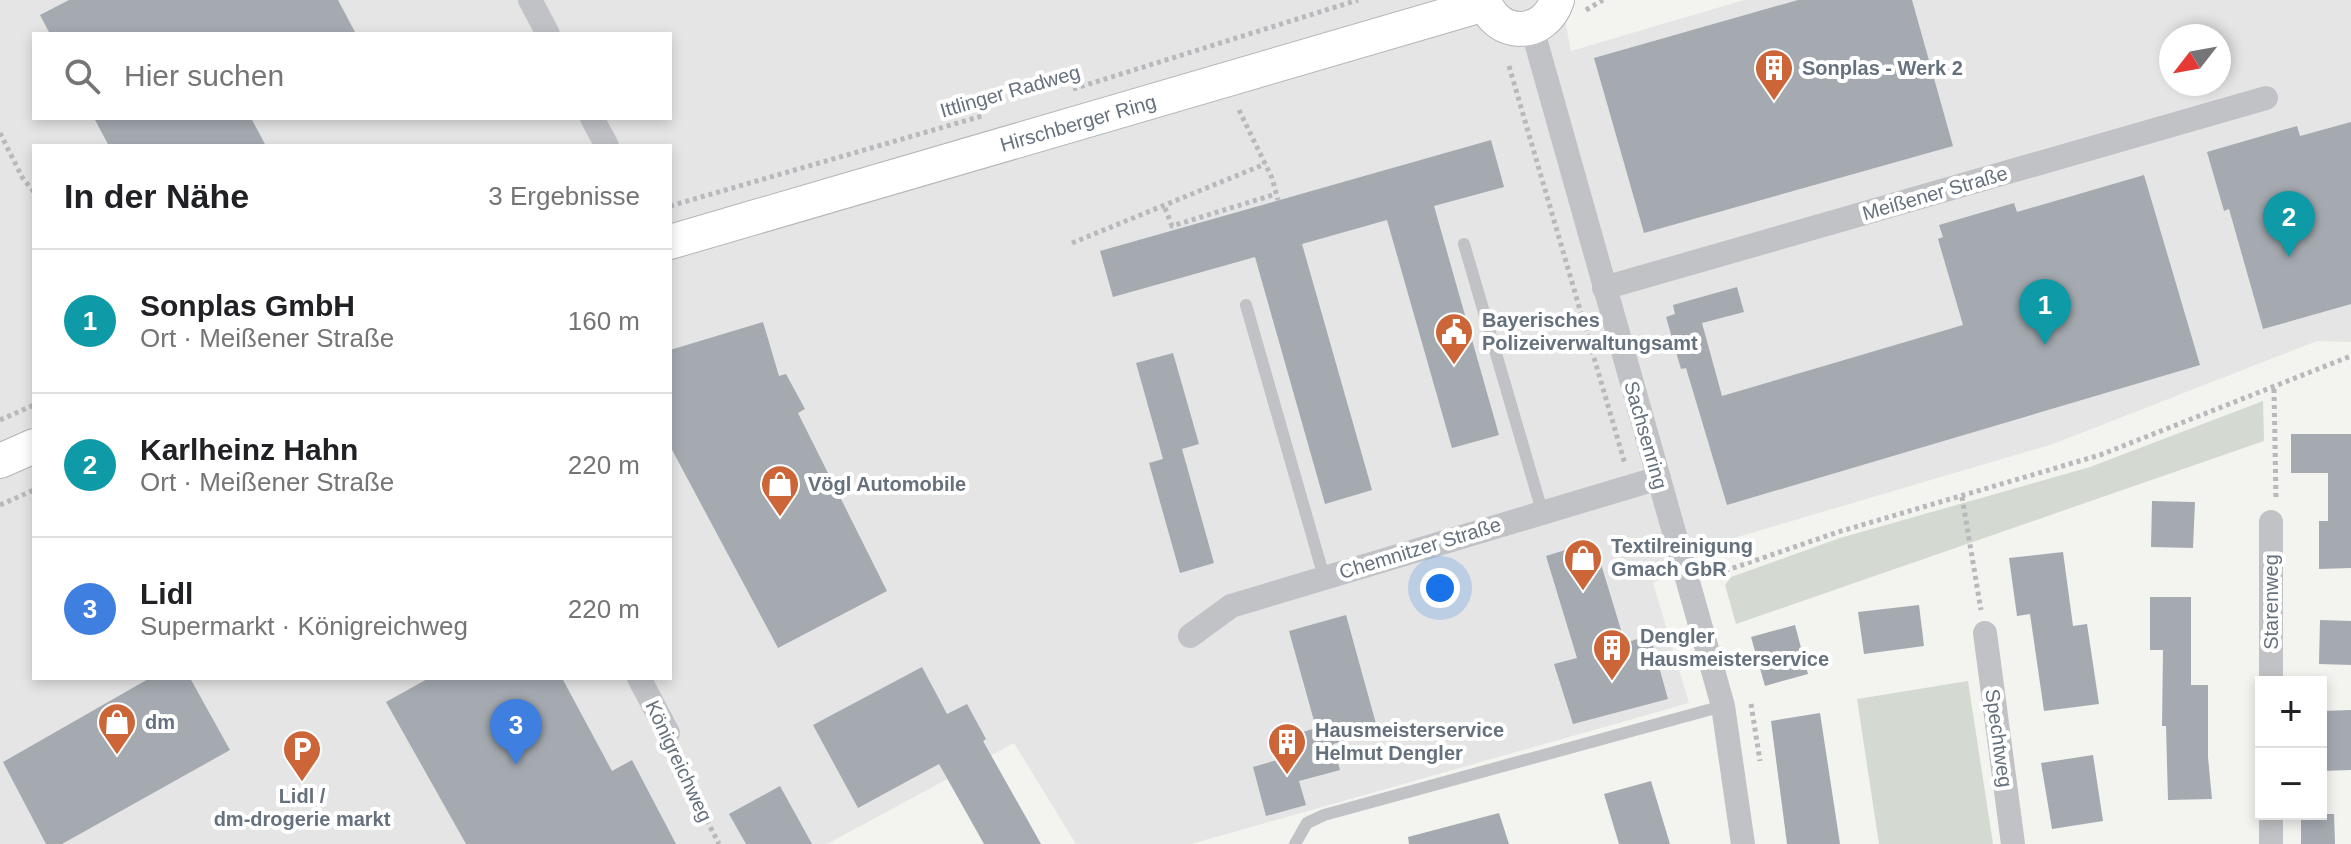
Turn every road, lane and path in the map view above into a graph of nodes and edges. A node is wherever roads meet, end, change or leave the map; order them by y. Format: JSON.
{"nodes":[{"id":1,"x":530,"y":0,"type":"edge"},
{"id":2,"x":1358,"y":0,"type":"edge"},
{"id":3,"x":1603,"y":0,"type":"edge"},
{"id":4,"x":1485,"y":2,"type":"edge"},
{"id":5,"x":1569,"y":6,"type":"edge"},
{"id":6,"x":1532,"y":28,"type":"junction"},
{"id":7,"x":547,"y":32,"type":"edge"},
{"id":8,"x":1509,"y":66,"type":"dead end"},
{"id":9,"x":1064,"y":92,"type":"dead end"},
{"id":10,"x":2266,"y":98,"type":"dead end"},
{"id":11,"x":1239,"y":110,"type":"dead end"},
{"id":12,"x":988,"y":114,"type":"dead end"},
{"id":13,"x":593,"y":120,"type":"edge"},
{"id":14,"x":0,"y":133,"type":"edge"},
{"id":15,"x":606,"y":144,"type":"edge"},
{"id":16,"x":1265,"y":164,"type":"junction"},
{"id":17,"x":32,"y":190,"type":"edge"},
{"id":18,"x":672,"y":205,"type":"edge"},
{"id":19,"x":1165,"y":208,"type":"junction"},
{"id":20,"x":672,"y":241,"type":"edge"},
{"id":21,"x":1072,"y":243,"type":"dead end"},
{"id":22,"x":1464,"y":244,"type":"dead end"},
{"id":23,"x":1604,"y":288,"type":"junction"},
{"id":24,"x":1246,"y":305,"type":"dead end"},
{"id":25,"x":2351,"y":356,"type":"edge"},
{"id":26,"x":2274,"y":389,"type":"junction"},
{"id":27,"x":32,"y":406,"type":"edge"},
{"id":28,"x":0,"y":420,"type":"edge"},
{"id":29,"x":32,"y":447,"type":"edge"},
{"id":30,"x":0,"y":461,"type":"edge"},
{"id":31,"x":1659,"y":478,"type":"junction"},
{"id":32,"x":1631,"y":486,"type":"junction"},
{"id":33,"x":32,"y":491,"type":"edge"},
{"id":34,"x":1962,"y":497,"type":"junction"},
{"id":35,"x":0,"y":505,"type":"edge"},
{"id":36,"x":1542,"y":511,"type":"junction"},
{"id":37,"x":2271,"y":522,"type":"joint"},
{"id":38,"x":1324,"y":577,"type":"junction"},
{"id":39,"x":1687,"y":583,"type":"junction"},
{"id":40,"x":1985,"y":633,"type":"joint"},
{"id":41,"x":1190,"y":636,"type":"dead end"},
{"id":42,"x":2271,"y":676,"type":"edge"},
{"id":43,"x":640,"y":680,"type":"edge"},
{"id":44,"x":1723,"y":706,"type":"junction"},
{"id":45,"x":668,"y":733,"type":"joint"},
{"id":46,"x":2271,"y":820,"type":"edge"},
{"id":47,"x":719,"y":844,"type":"edge"},
{"id":48,"x":1295,"y":844,"type":"edge"},
{"id":49,"x":1743,"y":844,"type":"edge"},
{"id":50,"x":2013,"y":844,"type":"edge"},
{"id":51,"x":2271,"y":844,"type":"edge"}],
"edges":[{"from":1,"to":7,"type":"street"},
{"from":2,"to":9,"type":"path","name":"Ittlinger Radweg"},
{"from":3,"to":5,"type":"path"},
{"from":4,"to":6,"type":"street"},
{"from":4,"to":20,"type":"street","name":"Hirschberger Ring"},
{"from":5,"to":6,"type":"street"},
{"from":6,"to":23,"type":"street","name":"Sachsenring"},
{"from":8,"to":32,"type":"path"},
{"from":10,"to":23,"type":"street","name":"Meißener Straße"},
{"from":11,"to":16,"type":"path"},
{"from":12,"to":18,"type":"path","name":"Ittlinger Radweg"},
{"from":13,"to":15,"type":"street"},
{"from":14,"to":17,"type":"path"},
{"from":16,"to":19,"type":"path"},
{"from":16,"to":19,"type":"path"},
{"from":19,"to":21,"type":"path"},
{"from":22,"to":36,"type":"lane"},
{"from":23,"to":31,"type":"street","name":"Sachsenring"},
{"from":24,"to":38,"type":"lane"},
{"from":25,"to":26,"type":"path"},
{"from":26,"to":34,"type":"path"},
{"from":26,"to":37,"type":"path"},
{"from":27,"to":28,"type":"path"},
{"from":29,"to":30,"type":"street"},
{"from":31,"to":32,"type":"street","name":"Chemnitzer Straße"},
{"from":31,"to":39,"type":"street","name":"Sachsenring"},
{"from":32,"to":36,"type":"street","name":"Chemnitzer Straße"},
{"from":33,"to":35,"type":"path"},
{"from":34,"to":39,"type":"path"},
{"from":34,"to":40,"type":"path"},
{"from":36,"to":38,"type":"street","name":"Chemnitzer Straße"},
{"from":37,"to":42,"type":"street","name":"Starenweg"},
{"from":38,"to":41,"type":"street","name":"Chemnitzer Straße"},
{"from":39,"to":44,"type":"street","name":"Sachsenring"},
{"from":40,"to":50,"type":"street","name":"Spechtweg"},
{"from":43,"to":45,"type":"street","name":"Königreichweg"},
{"from":44,"to":48,"type":"lane"},
{"from":44,"to":49,"type":"street","name":"Sachsenring"},
{"from":45,"to":47,"type":"path","name":"Königreichweg"},
{"from":46,"to":51,"type":"street"}]}
